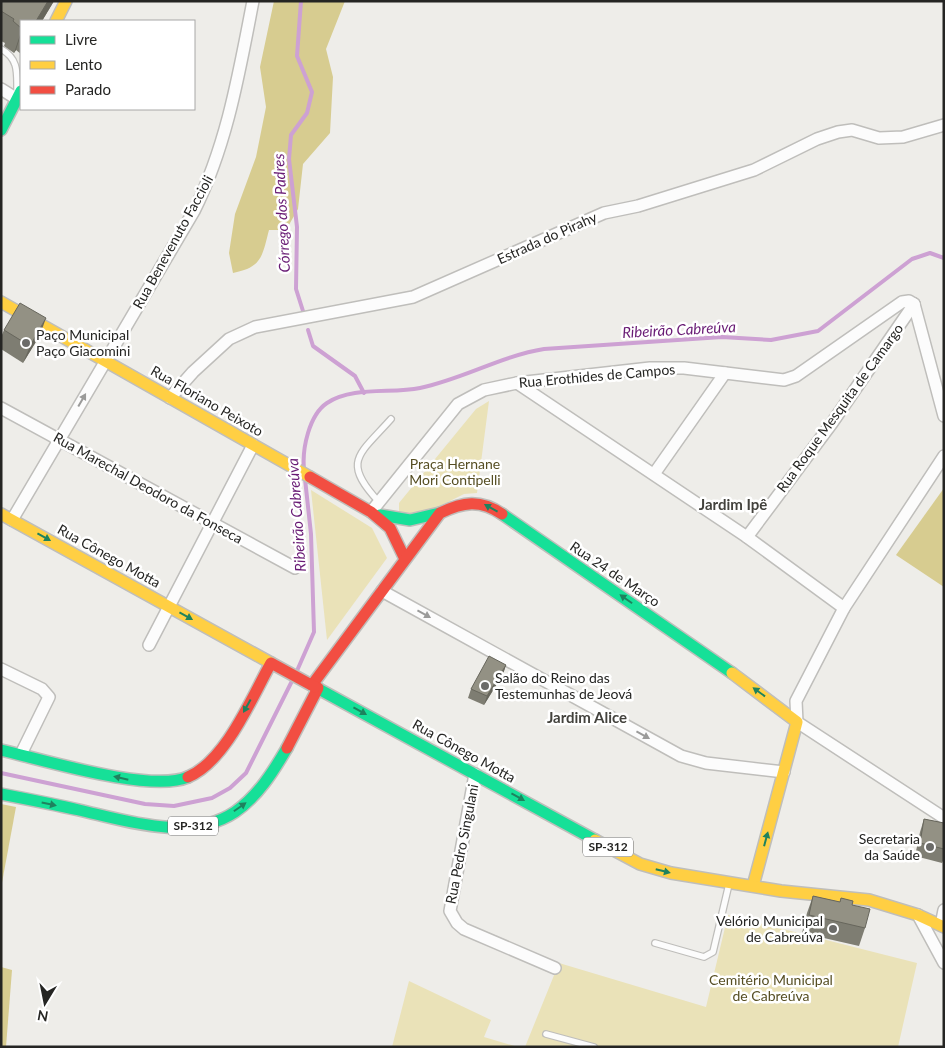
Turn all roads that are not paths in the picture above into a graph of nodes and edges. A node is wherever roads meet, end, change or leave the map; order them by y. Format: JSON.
{"nodes":[{"id":1,"x":66,"y":1,"type":"edge"},
{"id":2,"x":253,"y":1,"type":"edge"},
{"id":3,"x":56,"y":20,"type":"edge"},
{"id":4,"x":1,"y":49,"type":"edge"},
{"id":5,"x":1,"y":90,"type":"edge"},
{"id":6,"x":19,"y":95,"type":"edge"},
{"id":7,"x":944,"y":125,"type":"edge"},
{"id":8,"x":1,"y":130,"type":"edge"},
{"id":9,"x":1,"y":302,"type":"edge"},
{"id":10,"x":914,"y":304,"type":"junction"},
{"id":11,"x":105,"y":361,"type":"junction"},
{"id":12,"x":725,"y":373,"type":"junction"},
{"id":13,"x":517,"y":383,"type":"junction"},
{"id":14,"x":170,"y":398,"type":"junction"},
{"id":15,"x":1,"y":408,"type":"edge"},
{"id":16,"x":944,"y":416,"type":"edge"},
{"id":17,"x":391,"y":419,"type":"dead end"},
{"id":18,"x":59,"y":439,"type":"junction"},
{"id":19,"x":253,"y":445,"type":"junction"},
{"id":20,"x":944,"y":456,"type":"edge"},
{"id":21,"x":654,"y":474,"type":"junction"},
{"id":22,"x":379,"y":502,"type":"junction"},
{"id":23,"x":371,"y":512,"type":"junction"},
{"id":24,"x":440,"y":513,"type":"junction"},
{"id":25,"x":1,"y":514,"type":"edge"},
{"id":26,"x":12,"y":520,"type":"junction"},
{"id":27,"x":416,"y":522,"type":"junction"},
{"id":28,"x":212,"y":523,"type":"junction"},
{"id":29,"x":421,"y":537,"type":"junction"},
{"id":30,"x":746,"y":537,"type":"junction"},
{"id":31,"x":405,"y":558,"type":"junction"},
{"id":32,"x":295,"y":568,"type":"dead end"},
{"id":33,"x":382,"y":591,"type":"junction"},
{"id":34,"x":169,"y":607,"type":"junction"},
{"id":35,"x":844,"y":608,"type":"junction"},
{"id":36,"x":149,"y":645,"type":"dead end"},
{"id":37,"x":271,"y":663,"type":"junction"},
{"id":38,"x":1,"y":669,"type":"edge"},
{"id":39,"x":312,"y":684,"type":"junction"},
{"id":40,"x":797,"y":722,"type":"junction"},
{"id":41,"x":1,"y":750,"type":"edge"},
{"id":42,"x":22,"y":754,"type":"junction"},
{"id":43,"x":784,"y":772,"type":"junction"},
{"id":44,"x":476,"y":774,"type":"junction"},
{"id":45,"x":1,"y":794,"type":"edge"},
{"id":46,"x":944,"y":818,"type":"edge"},
{"id":47,"x":729,"y":882,"type":"junction"},
{"id":48,"x":753,"y":886,"type":"junction"},
{"id":49,"x":944,"y":910,"type":"edge"},
{"id":50,"x":918,"y":915,"type":"junction"},
{"id":51,"x":942,"y":926,"type":"edge"},
{"id":52,"x":655,"y":943,"type":"dead end"},
{"id":53,"x":944,"y":963,"type":"edge"},
{"id":54,"x":555,"y":968,"type":"dead end"},
{"id":55,"x":546,"y":1034,"type":"dead end"},
{"id":56,"x":594,"y":1047,"type":"edge"}],
"edges":[{"from":1,"to":3,"type":"main road"},
{"from":2,"to":11,"type":"street","name":"Rua Benevenuto Faccioli"},
{"from":4,"to":6,"type":"lane"},
{"from":5,"to":6,"type":"street"},
{"from":6,"to":8,"type":"main road"},
{"from":7,"to":14,"type":"street","name":"Estrada do Pirahy"},
{"from":9,"to":11,"type":"main road","name":"Rua Floriano Peixoto"},
{"from":10,"to":12,"type":"street","name":"Rua Erothides de Campos"},
{"from":10,"to":16,"type":"street"},
{"from":10,"to":30,"type":"street","name":"Rua Roque Mesquita de Camargo"},
{"from":11,"to":14,"type":"main road","name":"Rua Floriano Peixoto"},
{"from":18,"to":11,"type":"street","name":"Rua Benevenuto Faccioli","one_way":true},
{"from":12,"to":13,"type":"street","name":"Rua Erothides de Campos"},
{"from":12,"to":21,"type":"street"},
{"from":13,"to":21,"type":"street"},
{"from":13,"to":22,"type":"street","name":"Rua Erothides de Campos"},
{"from":14,"to":19,"type":"main road","name":"Rua Floriano Peixoto"},
{"from":15,"to":18,"type":"street","name":"Rua Marechal Deodoro da Fonseca"},
{"from":17,"to":22,"type":"lane"},
{"from":18,"to":26,"type":"street","name":"Rua Benevenuto Faccioli"},
{"from":18,"to":28,"type":"street","name":"Rua Marechal Deodoro da Fonseca"},
{"from":19,"to":23,"type":"main road","name":"Rua Floriano Peixoto"},
{"from":19,"to":28,"type":"street"},
{"from":20,"to":35,"type":"street"},
{"from":21,"to":30,"type":"street"},
{"from":22,"to":23,"type":"street","name":"Rua Erothides de Campos"},
{"from":23,"to":27,"type":"main road"},
{"from":23,"to":31,"type":"main road"},
{"from":24,"to":27,"type":"main road"},
{"from":24,"to":29,"type":"main road","name":"Rua 24 de Março"},
{"from":40,"to":24,"type":"main road","name":"Rua 24 de Março","one_way":true},
{"from":25,"to":26,"type":"main road","name":"Rua Cônego Motta"},
{"from":26,"to":34,"type":"main road","name":"Rua Cônego Motta","one_way":true},
{"from":27,"to":29,"type":"main road"},
{"from":28,"to":32,"type":"street","name":"Rua Marechal Deodoro da Fonseca"},
{"from":28,"to":34,"type":"street"},
{"from":29,"to":31,"type":"main road","name":"Rua 24 de Março"},
{"from":30,"to":35,"type":"street"},
{"from":31,"to":33,"type":"main road","name":"Rua 24 de Março"},
{"from":33,"to":39,"type":"main road","name":"Rua 24 de Março"},
{"from":33,"to":43,"type":"street","one_way":true},
{"from":34,"to":36,"type":"street"},
{"from":34,"to":37,"type":"main road","name":"Rua Cônego Motta","one_way":true},
{"from":35,"to":40,"type":"street"},
{"from":37,"to":39,"type":"main road","name":"Rua Cônego Motta","number":"SP-312"},
{"from":37,"to":42,"type":"main road","one_way":true},
{"from":38,"to":42,"type":"street"},
{"from":39,"to":44,"type":"main road","name":"Rua Cônego Motta","number":"SP-312","one_way":true},
{"from":45,"to":39,"type":"main road","number":"SP-312","one_way":true},
{"from":40,"to":43,"type":"main road"},
{"from":40,"to":46,"type":"street","name":"Rua 24 de Março"},
{"from":41,"to":42,"type":"main road"},
{"from":48,"to":43,"type":"main road","one_way":true},
{"from":44,"to":47,"type":"main road","name":"Rua Cônego Motta","number":"SP-312","one_way":true},
{"from":44,"to":54,"type":"street","name":"Rua Pedro Singulani"},
{"from":47,"to":48,"type":"main road","name":"Rua Cônego Motta","number":"SP-312"},
{"from":47,"to":52,"type":"lane"},
{"from":48,"to":50,"type":"main road","name":"Rua Cônego Motta","number":"SP-312"},
{"from":49,"to":51,"type":"street"},
{"from":50,"to":51,"type":"main road","name":"Rua Cônego Motta","number":"SP-312"},
{"from":50,"to":53,"type":"street"},
{"from":55,"to":56,"type":"lane"}]}
